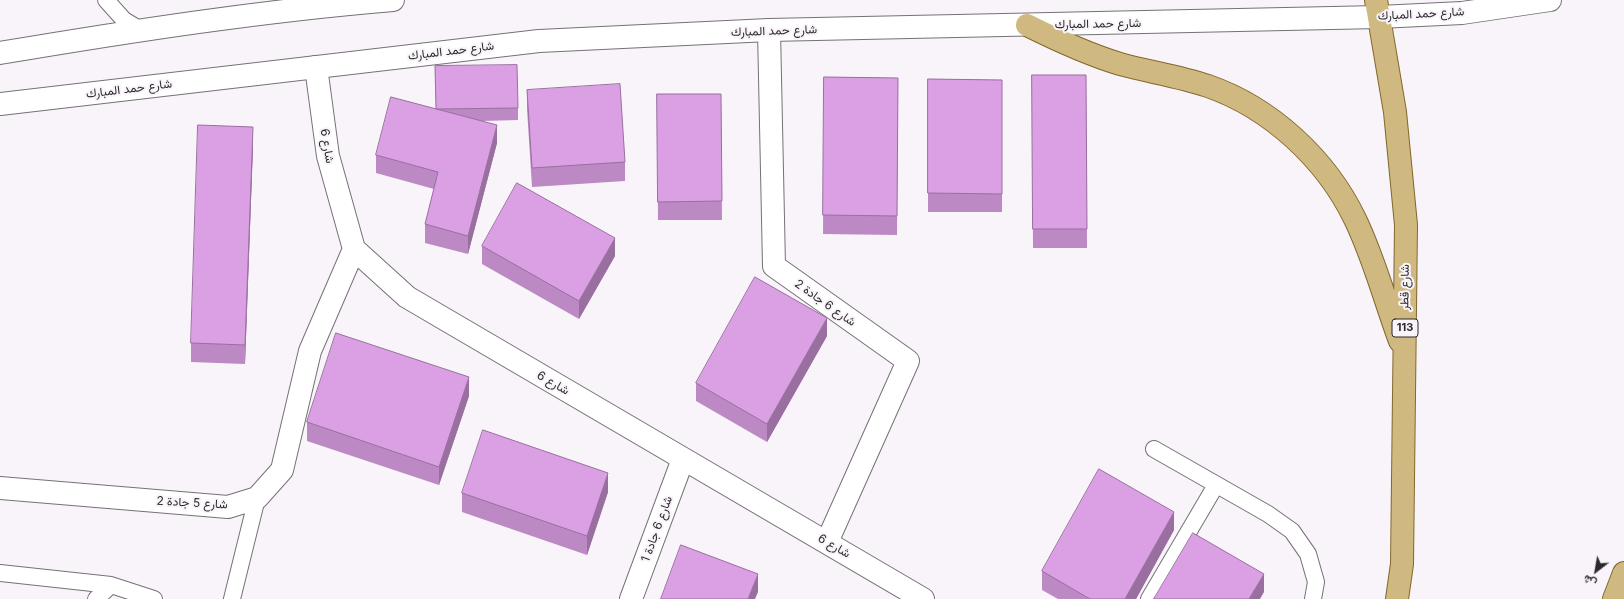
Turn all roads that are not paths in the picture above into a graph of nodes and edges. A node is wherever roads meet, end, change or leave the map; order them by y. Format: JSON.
{"nodes":[{"id":1,"x":106,"y":0,"type":"edge"},
{"id":2,"x":393,"y":0,"type":"edge"},
{"id":3,"x":1550,"y":0,"type":"edge"},
{"id":4,"x":301,"y":4,"type":"edge"},
{"id":5,"x":1377,"y":8,"type":"edge"},
{"id":6,"x":1027,"y":25,"type":"junction"},
{"id":7,"x":139,"y":29,"type":"junction"},
{"id":8,"x":770,"y":30,"type":"junction"},
{"id":9,"x":0,"y":53,"type":"edge"},
{"id":10,"x":316,"y":67,"type":"junction"},
{"id":11,"x":0,"y":104,"type":"edge"},
{"id":12,"x":354,"y":249,"type":"junction"},
{"id":13,"x":1405,"y":357,"type":"junction"},
{"id":14,"x":1154,"y":449,"type":"dead end"},
{"id":15,"x":683,"y":459,"type":"junction"},
{"id":16,"x":1216,"y":485,"type":"junction"},
{"id":17,"x":0,"y":488,"type":"edge"},
{"id":18,"x":258,"y":498,"type":"junction"},
{"id":19,"x":827,"y":542,"type":"junction"},
{"id":20,"x":0,"y":573,"type":"edge"},
{"id":21,"x":1624,"y":573,"type":"edge"},
{"id":22,"x":111,"y":585,"type":"junction"},
{"id":23,"x":96,"y":599,"type":"edge"},
{"id":24,"x":154,"y":599,"type":"edge"},
{"id":25,"x":232,"y":599,"type":"edge"},
{"id":26,"x":631,"y":599,"type":"edge"},
{"id":27,"x":923,"y":599,"type":"edge"},
{"id":28,"x":1149,"y":599,"type":"edge"},
{"id":29,"x":1313,"y":599,"type":"edge"},
{"id":30,"x":1397,"y":599,"type":"edge"},
{"id":31,"x":1614,"y":599,"type":"edge"},
{"id":32,"x":1622,"y":599,"type":"edge"}],
"edges":[{"from":1,"to":7,"type":"lane"},
{"from":2,"to":4,"type":"street"},
{"from":3,"to":5,"type":"street","name":"شارع حمد المبارك"},
{"from":4,"to":7,"type":"street"},
{"from":5,"to":6,"type":"street","name":"شارع حمد المبارك"},
{"from":5,"to":13,"type":"main road","name":"شارع قطر","number":"113"},
{"from":6,"to":8,"type":"street","name":"شارع حمد المبارك"},
{"from":6,"to":13,"type":"main road"},
{"from":7,"to":9,"type":"street"},
{"from":8,"to":10,"type":"street","name":"شارع حمد المبارك"},
{"from":8,"to":19,"type":"street","name":"شارع 6 جادة 2"},
{"from":10,"to":11,"type":"street","name":"شارع حمد المبارك"},
{"from":10,"to":12,"type":"street","name":"شارع 6"},
{"from":12,"to":15,"type":"street","name":"شارع 6"},
{"from":12,"to":18,"type":"street"},
{"from":13,"to":30,"type":"main road","name":"شارع قطر","number":"113"},
{"from":14,"to":16,"type":"lane"},
{"from":15,"to":19,"type":"street","name":"شارع 6"},
{"from":15,"to":26,"type":"street","name":"شارع 6 جادة 1"},
{"from":16,"to":28,"type":"lane"},
{"from":16,"to":29,"type":"lane"},
{"from":17,"to":18,"type":"street","name":"شارع 5 جادة 2"},
{"from":18,"to":25,"type":"lane"},
{"from":19,"to":27,"type":"street","name":"شارع 6"},
{"from":20,"to":22,"type":"lane"},
{"from":21,"to":31,"type":"main road"},
{"from":21,"to":32,"type":"main road"},
{"from":22,"to":23,"type":"lane"},
{"from":22,"to":24,"type":"lane"}]}
